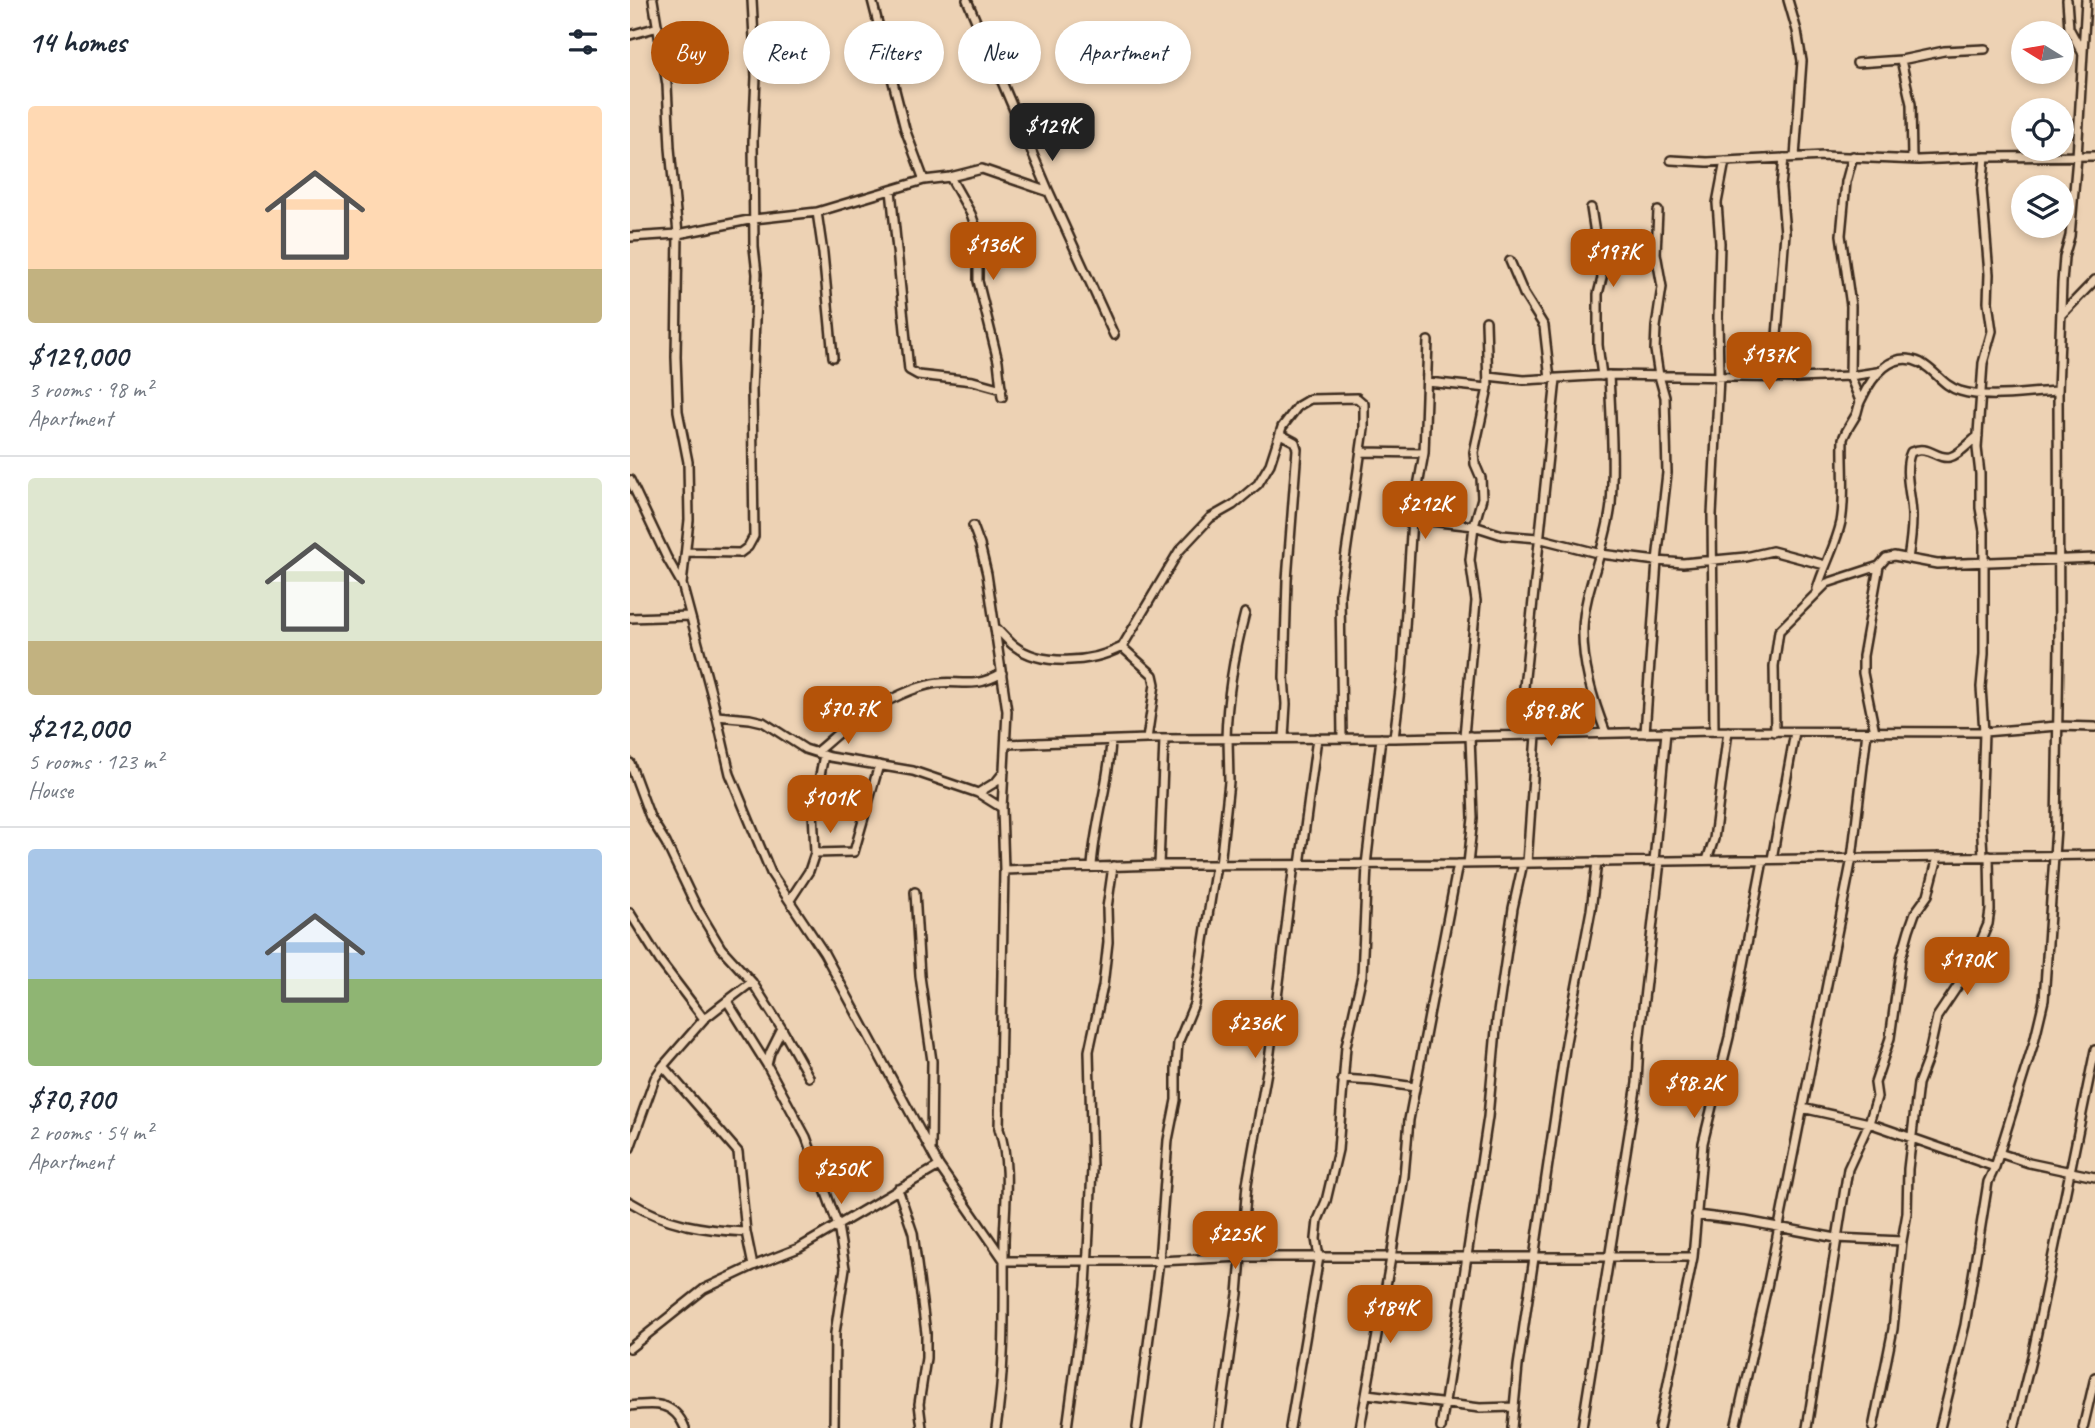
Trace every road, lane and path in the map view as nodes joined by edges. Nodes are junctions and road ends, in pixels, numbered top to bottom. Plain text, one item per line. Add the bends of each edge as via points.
1 (653, 0) edge
2 (752, 0) edge
3 (872, 0) edge
4 (967, 0) edge
5 (1788, 0) edge
6 (2067, 0) edge
7 (2086, 0) edge
8 (657, 21) edge
9 (651, 29) edge
10 (630, 35) edge
11 (1985, 49) dead end
12 (2083, 52) junction
13 (1901, 60) junction
14 (1857, 63) dead end
15 (667, 84) edge
16 (1853, 156) junction
17 (2095, 156) edge
18 (1795, 157) junction
19 (1985, 157) junction
20 (2077, 157) junction
21 (1784, 158) junction
22 (1912, 159) junction
23 (1671, 160) dead end
24 (1725, 160) junction
25 (950, 177) junction
26 (924, 180) junction
27 (891, 190) junction
28 (1049, 192) junction
29 (1591, 208) dead end
30 (1658, 211) dead end
31 (817, 212) junction
32 (754, 219) junction
33 (678, 234) junction
34 (630, 237) edge
35 (1510, 261) dead end
36 (2095, 280) edge
37 (2061, 315) junction
38 (1486, 321) dead end
39 (1114, 335) dead end
40 (1428, 341) dead end
41 (833, 358) dead end
42 (1877, 372) junction
43 (1606, 375) junction
44 (1488, 376) junction
45 (1659, 376) junction
46 (1850, 376) junction
47 (1719, 377) junction
48 (1777, 378) junction
49 (1553, 379) junction
50 (1427, 382) junction
51 (1488, 388) junction
52 (2058, 391) junction
53 (1980, 394) junction
54 (1860, 402) junction
55 (1280, 434) junction
56 (1978, 436) junction
57 (1361, 452) junction
58 (1424, 453) junction
59 (630, 480) edge
60 (1412, 519) junction
61 (973, 526) dead end
62 (1474, 526) junction
63 (1538, 538) junction
64 (686, 552) junction
65 (1601, 554) junction
66 (2057, 558) junction
67 (2095, 558) edge
68 (1712, 559) junction
69 (1908, 559) junction
70 (1657, 561) junction
71 (1984, 563) junction
72 (1825, 565) junction
73 (1880, 566) junction
74 (682, 584) junction
75 (1817, 591) junction
76 (1245, 613) dead end
77 (690, 615) junction
78 (630, 618) edge
79 (996, 627) junction
80 (1122, 648) junction
81 (1002, 673) junction
82 (717, 716) junction
83 (2057, 726) junction
84 (2095, 727) edge
85 (1714, 731) junction
86 (1728, 731) junction
87 (1667, 732) junction
88 (1775, 732) junction
89 (1795, 732) junction
90 (1871, 732) junction
91 (1984, 732) junction
92 (1606, 733) junction
93 (1645, 733) junction
94 (1519, 735) junction
95 (1536, 735) junction
96 (1467, 736) junction
97 (1284, 738) junction
98 (1317, 738) junction
99 (1342, 738) junction
100 (1381, 738) junction
101 (1394, 738) junction
102 (1147, 739) junction
103 (1227, 739) junction
104 (1111, 740) junction
105 (1164, 740) junction
106 (1006, 744) junction
107 (820, 754) junction
108 (630, 763) edge
109 (879, 765) junction
110 (1004, 771) junction
111 (978, 793) junction
112 (1002, 808) junction
113 (815, 853) junction
114 (2053, 855) junction
115 (2095, 855) edge
116 (1986, 856) junction
117 (1938, 857) junction
118 (1852, 858) junction
119 (1772, 859) junction
120 (1707, 860) junction
121 (1763, 860) junction
122 (1657, 861) junction
123 (1597, 862) junction
124 (1525, 863) junction
125 (1458, 864) junction
126 (1468, 864) junction
127 (1159, 865) junction
128 (1218, 865) junction
129 (1297, 865) junction
130 (1366, 865) junction
131 (1092, 866) junction
132 (1113, 866) junction
133 (1004, 870) junction
134 (915, 892) dead end
135 (790, 900) junction
136 (630, 913) edge
137 (752, 982) junction
138 (727, 1001) junction
139 (704, 1019) junction
140 (782, 1030) junction
141 (2095, 1051) edge
142 (767, 1065) junction
143 (663, 1066) junction
144 (809, 1077) dead end
145 (1342, 1079) junction
146 (1415, 1087) junction
147 (1802, 1108) junction
148 (1870, 1123) junction
149 (1913, 1139) junction
150 (630, 1148) edge
151 (931, 1151) junction
152 (2000, 1153) junction
153 (939, 1166) junction
154 (1995, 1167) junction
155 (2071, 1172) junction
156 (2095, 1177) edge
157 (898, 1189) junction
158 (630, 1202) edge
159 (1696, 1215) junction
160 (838, 1226) junction
161 (1777, 1228) junction
162 (746, 1232) junction
163 (1836, 1238) junction
164 (1902, 1241) junction
165 (1466, 1256) junction
166 (1610, 1256) junction
167 (1242, 1257) junction
168 (1319, 1257) junction
169 (1693, 1257) junction
170 (1391, 1258) junction
171 (1535, 1258) junction
172 (1004, 1261) junction
173 (1087, 1261) junction
174 (1159, 1261) junction
175 (753, 1266) junction
176 (630, 1348) edge
177 (2095, 1377) edge
178 (1367, 1394) junction
179 (1445, 1403) junction
180 (630, 1406) edge
181 (1513, 1407) junction
182 (685, 1428) edge
183 (834, 1428) edge
184 (922, 1428) edge
185 (996, 1428) edge
186 (1067, 1428) edge
187 (1137, 1428) edge
188 (1219, 1428) edge
189 (1290, 1428) edge
190 (1360, 1428) edge
191 (1440, 1428) edge
192 (1512, 1428) edge
193 (1582, 1428) edge
194 (1659, 1428) edge
195 (1734, 1428) edge
196 (1807, 1428) edge
197 (1873, 1428) edge
198 (1940, 1428) edge
199 (2014, 1428) edge
200 (2082, 1428) edge

1 - 8 street
2 - 32 street via 757,77
3 - 26 street via 905,129
4 - 28 street
5 - 18 street via 1802,61
6 - 12 street via 2068,28
7 - 12 street
9 - 10 street
11 - 13 street
12 - 20 street
13 - 14 street
13 - 22 street via 1910,104
15 - 33 street
16 - 18 street
16 - 22 street
16 - 46 street via 1842,235 1851,306
17 - 20 street
18 - 21 street
19 - 20 street
19 - 22 street
19 - 53 street via 1982,190 1992,331
20 - 37 street
21 - 24 street
21 - 48 street
23 - 24 street
24 - 47 street via 1717,203
25 - 26 street
25 - 27 street via 978,233 978,281 1002,393 973,381 909,370
25 - 28 street via 982,169
26 - 27 street
27 - 31 street
28 - 39 street
29 - 43 street via 1602,278 1598,345
30 - 45 street via 1656,253 1662,287 1656,327
31 - 32 street
31 - 41 street
32 - 33 street
32 - 64 street via 754,536 740,553
33 - 34 street
33 - 64 street via 676,357 678,411 688,462
35 - 49 street via 1544,326
36 - 37 street
37 - 52 street
38 - 44 street
40 - 50 street
42 - 46 street
42 - 53 street via 1894,360 1910,358 1948,386
42 - 54 street
43 - 45 street
43 - 49 street
43 - 65 street via 1611,505
44 - 49 street
44 - 51 street
45 - 47 street
45 - 70 street via 1665,397 1667,473
46 - 48 street
46 - 54 street
47 - 48 street
47 - 68 street
49 - 63 street
50 - 51 street
50 - 58 street
51 - 62 street via 1474,452 1482,498
52 - 53 street
52 - 66 street
53 - 56 street
54 - 72 street via 1843,439 1842,519
55 - 57 street via 1288,417 1310,399 1357,398 1364,404
55 - 80 street via 1258,484 1210,518 1187,541
55 - 97 street via 1296,442 1297,449 1287,580
56 - 69 street via 1952,457 1926,449 1911,452
56 - 71 street
57 - 58 street
57 - 99 street via 1340,594
58 - 60 street
59 - 74 street
60 - 62 street
60 - 101 street
61 - 79 street via 981,544
62 - 63 street
62 - 96 street via 1470,559 1476,601
63 - 65 street
63 - 94 street
64 - 74 street
65 - 70 street
65 - 92 street via 1583,629 1589,680
66 - 67 street
66 - 71 street
66 - 83 street
68 - 70 street
68 - 72 street via 1772,551
68 - 85 street
69 - 71 street
69 - 73 street via 1886,558
70 - 93 street
71 - 91 street
72 - 75 street
73 - 75 street via 1827,583
73 - 90 street via 1863,656
74 - 77 street
75 - 88 street via 1779,631 1774,666
76 - 103 street via 1227,701
77 - 78 street
77 - 82 street
79 - 80 street via 1013,645 1035,657 1069,660 1107,655
79 - 81 street
80 - 102 street via 1153,675
81 - 106 street
81 - 107 street via 971,685 932,684 912,690 852,722
82 - 107 street via 763,722
82 - 135 street via 740,803 771,873
83 - 84 street
83 - 91 street
83 - 114 street
85 - 86 street
85 - 87 street
86 - 88 street
86 - 120 street via 1714,839
87 - 93 street
87 - 122 street
88 - 89 street
89 - 90 street
89 - 119 street
90 - 91 street
90 - 118 street
91 - 116 street via 1981,819
92 - 93 street
92 - 95 street
94 - 95 street
94 - 96 street
95 - 124 street
96 - 101 street
96 - 126 street via 1473,818
97 - 98 street
97 - 103 street
98 - 99 street
98 - 129 street
99 - 100 street
100 - 101 street
100 - 130 street
102 - 104 street
102 - 105 street
103 - 105 street
103 - 128 street via 1229,782
104 - 106 street
104 - 131 street
105 - 127 street
106 - 110 street
107 - 109 street
107 - 113 street via 813,811
108 - 137 street via 650,817 697,908 721,948
109 - 111 street
109 - 113 street via 854,852
110 - 111 street
110 - 112 street
111 - 112 street
112 - 133 street
113 - 135 street
114 - 115 street
114 - 116 street
114 - 152 street via 2044,1000
116 - 117 street
116 - 149 street via 1989,924 1969,969 1937,1017 1917,1084
117 - 118 street
117 - 148 street via 1901,958 1890,1038 1875,1083 1877,1097
118 - 119 street
118 - 147 street
119 - 121 street
120 - 121 street
120 - 122 street
121 - 159 street via 1703,1143
122 - 123 street
122 - 166 street via 1637,1083
123 - 124 street
123 - 171 street
124 - 126 street
124 - 165 street via 1513,908
125 - 126 street
125 - 130 street
125 - 146 street
127 - 128 street
127 - 132 street
128 - 129 street
128 - 174 street via 1194,1004 1178,1043
129 - 130 street
129 - 167 street via 1247,1184
130 - 145 street via 1362,975
131 - 132 street
131 - 133 street
132 - 173 street via 1103,986 1089,1051 1092,1168
133 - 172 street via 999,1129 1005,1172
134 - 151 street via 932,1061
135 - 151 street via 824,953
136 - 139 street
137 - 138 street
137 - 140 street
138 - 139 street
138 - 142 street
139 - 143 street
140 - 142 street
140 - 144 street
141 - 155 street
142 - 160 street via 814,1154
143 - 150 street
143 - 162 street via 738,1152
145 - 146 street
145 - 168 street via 1338,1150 1318,1220
146 - 170 street
147 - 148 street
147 - 161 street
148 - 149 street
148 - 163 street via 1848,1169
149 - 154 street
149 - 164 street
151 - 153 street
152 - 154 street
152 - 155 street
153 - 157 street
153 - 172 street
154 - 198 street via 1983,1202 1965,1325
155 - 156 street
155 - 199 street
157 - 160 street
157 - 184 street via 913,1233 926,1333 919,1404
158 - 162 street via 692,1228
159 - 161 street
159 - 169 street
160 - 175 street
160 - 183 street via 845,1268 835,1333
161 - 163 street
161 - 195 street
162 - 175 street
163 - 164 street
163 - 196 street
164 - 197 street via 1893,1329
165 - 170 street
165 - 171 street
165 - 179 street
166 - 169 street
166 - 171 street
166 - 193 street
167 - 168 street
167 - 174 street
167 - 188 street
168 - 170 street
168 - 189 street
169 - 194 street
170 - 178 street
171 - 181 street
172 - 173 street
172 - 185 street
173 - 174 street
173 - 186 street
174 - 187 street
175 - 176 street via 704,1289
177 - 200 street
178 - 179 street
178 - 190 street
179 - 181 street
179 - 191 street
180 - 182 street via 666,1405
181 - 192 street

